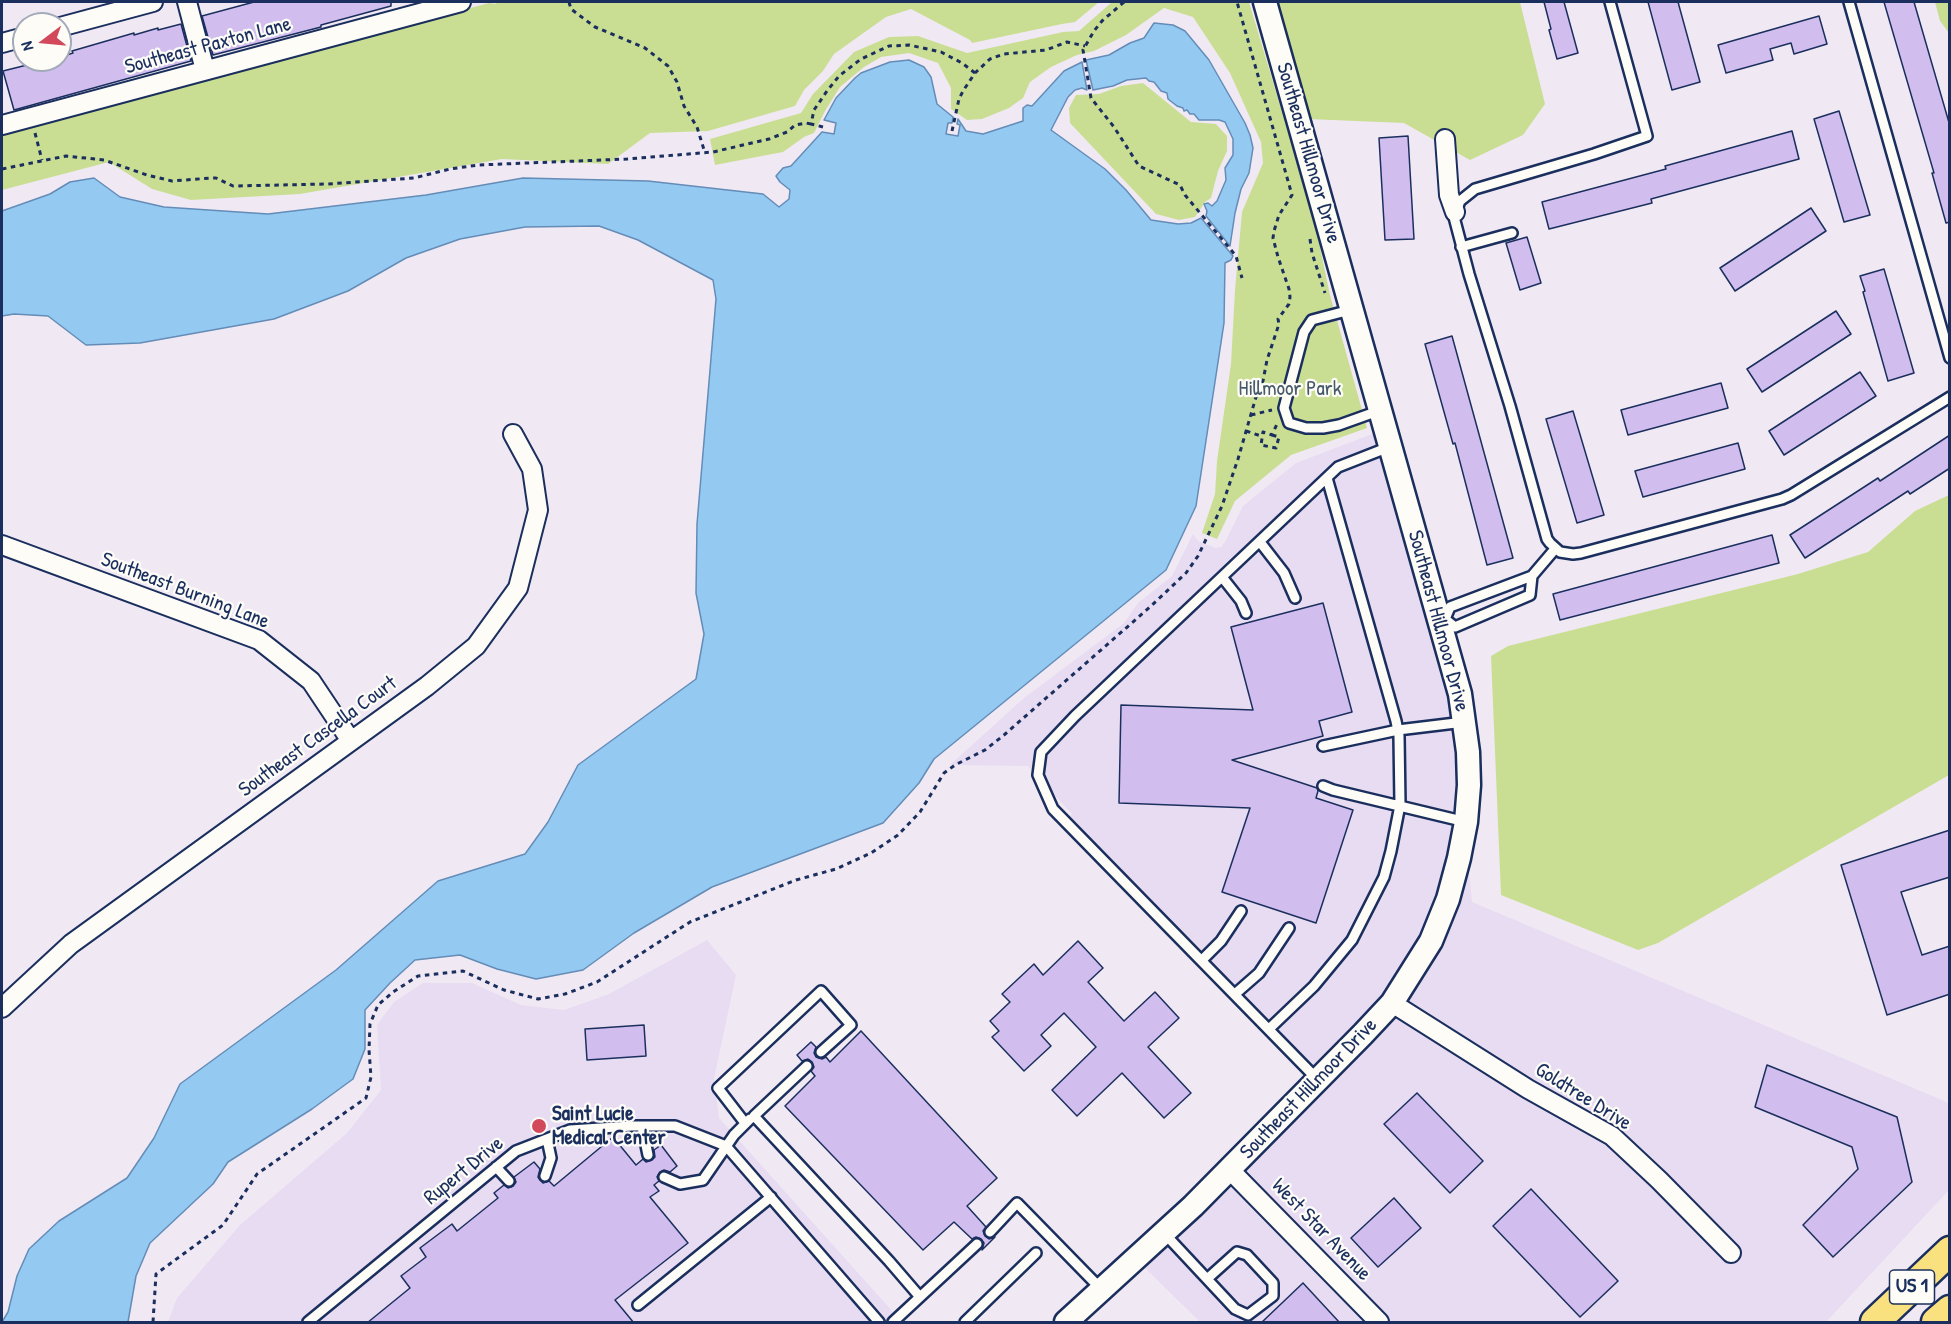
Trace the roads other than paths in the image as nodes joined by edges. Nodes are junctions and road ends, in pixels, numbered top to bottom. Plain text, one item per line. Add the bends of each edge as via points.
1 (153, 2) edge
2 (188, 2) edge
3 (461, 2) edge
4 (1265, 2) edge
5 (1610, 2) edge
6 (1849, 2) edge
7 (72, 24) edge
8 (205, 70) junction
9 (2, 125) edge
10 (1445, 139) dead end
11 (1455, 212) junction
12 (1512, 232) dead end
13 (1461, 247) junction
14 (1353, 309) junction
15 (1950, 358) edge
16 (1950, 397) edge
17 (1381, 410) junction
18 (513, 434) dead end
19 (1391, 447) junction
20 (1327, 478) junction
21 (1260, 542) junction
22 (2, 545) edge
23 (1555, 549) junction
24 (1532, 576) junction
25 (1222, 577) junction
26 (1295, 598) dead end
27 (1246, 613) dead end
28 (1443, 620) junction
29 (1464, 722) junction
30 (1398, 730) junction
31 (351, 741) junction
32 (1323, 746) dead end
33 (1323, 786) dead end
34 (1400, 805) junction
35 (1466, 822) junction
36 (1240, 911) dead end
37 (1289, 928) dead end
38 (1202, 960) junction
39 (1235, 994) junction
40 (1392, 1003) junction
41 (2, 1008) edge
42 (1269, 1029) junction
43 (821, 1052) dead end
44 (807, 1066) dead end
45 (1317, 1080) junction
46 (754, 1116) junction
47 (746, 1123) junction
48 (642, 1126) junction
49 (547, 1139) junction
50 (726, 1146) junction
51 (648, 1155) dead end
52 (496, 1167) junction
53 (1230, 1170) junction
54 (545, 1176) dead end
55 (664, 1177) dead end
56 (509, 1181) dead end
57 (771, 1197) junction
58 (990, 1232) dead end
59 (1164, 1233) junction
60 (977, 1244) dead end
61 (1950, 1251) edge
62 (1036, 1253) dead end
63 (1731, 1253) dead end
64 (1207, 1279) junction
65 (1102, 1290) junction
66 (920, 1298) junction
67 (638, 1305) dead end
68 (1950, 1310) edge
69 (1379, 1322) edge
70 (308, 1323) edge
71 (879, 1323) edge
72 (893, 1323) edge
73 (965, 1323) edge
74 (1066, 1323) edge
75 (1875, 1323) edge
76 (1936, 1323) edge

1 - 7 street
2 - 8 street
3 - 8 street, Southeast Paxton Lane
4 - 14 street, Southeast Hillmoor Drive
5 - 11 lane via 1647,136 1475,189 1460,201
6 - 15 lane
8 - 9 street, Southeast Paxton Lane
10 - 11 street via 1449,195
11 - 13 lane
12 - 13 lane
13 - 23 lane via 1546,539
14 - 17 street, Southeast Hillmoor Drive
14 - 17 lane via 1312,320 1304,332 1284,408 1289,423 1306,428 1339,425
16 - 23 lane via 1791,495 1581,553 1567,554
17 - 19 street, Southeast Hillmoor Drive
18 - 31 street, Southeast Cascella Court via 532,469 538,510 519,588 477,646
19 - 20 lane via 1338,467
19 - 28 street, Southeast Hillmoor Drive
20 - 21 lane
20 - 30 lane
21 - 25 lane
21 - 26 lane via 1284,573
22 - 31 street, Southeast Burning Lane via 259,640 311,681
23 - 24 lane
24 - 28 lane via 1450,607
24 - 28 lane via 1530,595 1455,627
25 - 27 lane
25 - 38 lane via 1041,752 1038,775 1053,809
28 - 29 street, Southeast Hillmoor Drive
29 - 30 lane
29 - 35 street, Southeast Hillmoor Drive via 1469,785
30 - 32 lane
30 - 34 lane
31 - 41 street, Southeast Cascella Court via 71,944
33 - 34 lane
34 - 35 lane
34 - 42 lane via 1384,876 1352,940 1314,986
35 - 40 street, Southeast Hillmoor Drive via 1448,899 1431,941
36 - 38 lane via 1221,941
37 - 39 lane via 1259,973
38 - 39 lane
39 - 42 lane
40 - 45 street, Southeast Hillmoor Drive
40 - 63 street, Goldtree Drive via 1528,1089 1612,1136
42 - 45 lane
43 - 47 lane via 851,1025 821,991 718,1088
44 - 46 lane
45 - 53 street, Southeast Hillmoor Drive
46 - 47 lane
46 - 66 lane
47 - 50 lane
48 - 49 lane, Rupert Drive via 570,1130
48 - 50 lane, Rupert Drive via 675,1126
48 - 51 lane
49 - 52 lane, Rupert Drive via 516,1151
49 - 54 lane via 551,1158
50 - 55 lane via 703,1180 680,1184
50 - 57 lane, Rupert Drive
52 - 56 lane
52 - 70 lane, Rupert Drive
53 - 59 street, Southeast Hillmoor Drive
53 - 69 street, West Star Avenue
57 - 67 lane
57 - 71 lane, Rupert Drive
58 - 65 lane via 1017,1203
59 - 64 lane
59 - 65 street, Southeast Hillmoor Drive
60 - 66 lane
61 - 75 main road, US 1
62 - 73 lane
64 - 64 lane via 1234,1310 1248,1315 1273,1296 1273,1283 1247,1255 1237,1252
65 - 74 street, Southeast Hillmoor Drive
66 - 72 lane
68 - 76 main road, US 1

